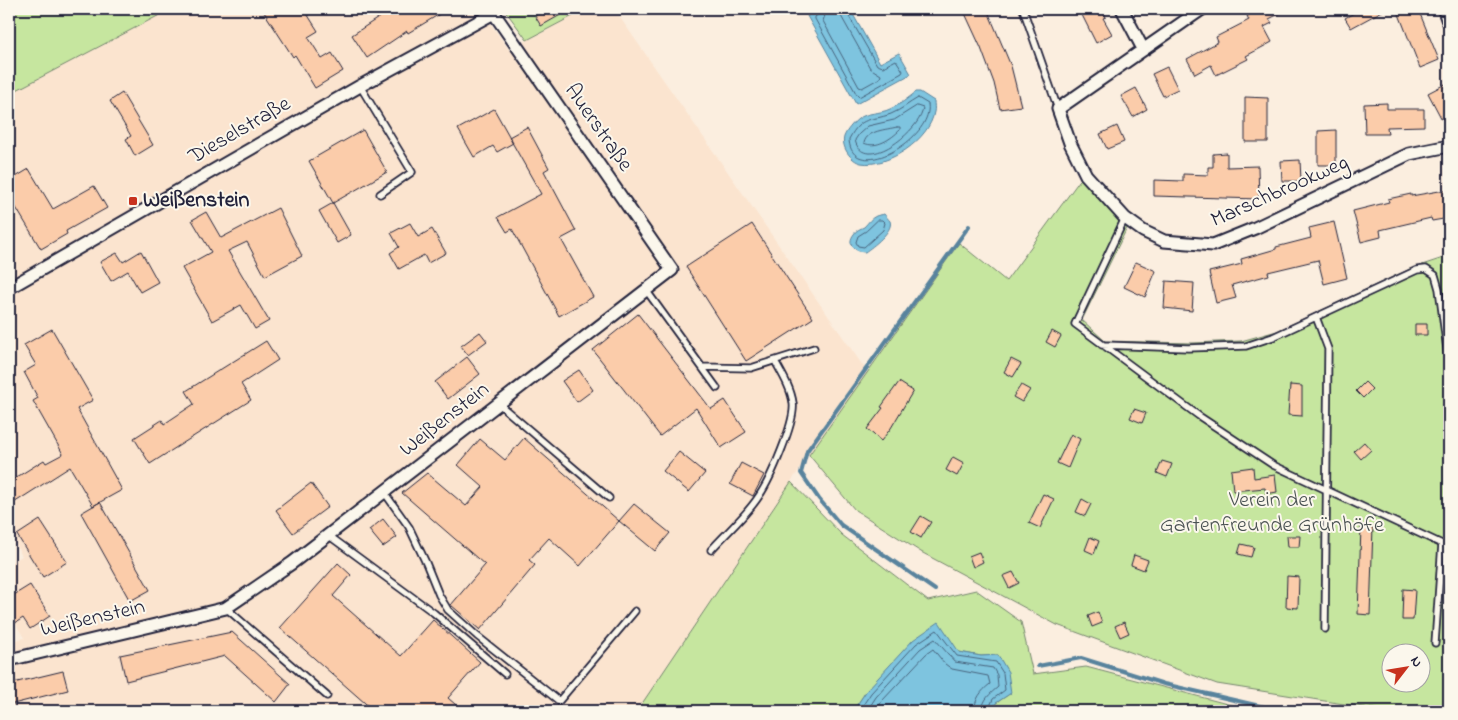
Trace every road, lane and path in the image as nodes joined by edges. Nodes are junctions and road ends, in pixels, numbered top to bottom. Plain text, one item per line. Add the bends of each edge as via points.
1 (1023, 9) edge
2 (1122, 9) edge
3 (1202, 9) edge
4 (1445, 9) edge
5 (493, 11) edge
6 (1449, 20) edge
7 (1143, 49) junction
8 (360, 86) junction
9 (1058, 109) junction
10 (1449, 146) edge
11 (380, 194) dead end
12 (1125, 218) junction
13 (672, 270) joint
14 (9, 288) edge
15 (646, 290) junction
16 (1316, 317) junction
17 (1102, 345) junction
18 (814, 348) dead end
19 (775, 362) junction
20 (1449, 366) edge
21 (702, 367) junction
22 (717, 388) dead end
23 (499, 404) junction
24 (1326, 490) junction
25 (384, 492) junction
26 (609, 498) dead end
27 (328, 535) junction
28 (1442, 544) junction
29 (1449, 546) edge
30 (711, 550) dead end
31 (226, 608) junction
32 (635, 611) dead end
33 (1325, 629) dead end
34 (1435, 643) dead end
35 (9, 660) edge
36 (505, 674) dead end
37 (327, 696) dead end

1 - 9 lane, Marschbrookweg
2 - 7 street
3 - 7 street
4 - 6 street
5 - 8 street, Dieselstraße
5 - 13 street, Auerstraße
7 - 9 street
8 - 11 lane via 412,172
8 - 14 street, Dieselstraße
9 - 12 street, Marschbrookweg via 1086,175
10 - 12 street, Marschbrookweg via 1410,154 1213,245 1164,241
12 - 17 lane via 1075,324
13 - 15 street, Weißenstein
15 - 21 lane
15 - 23 street, Weißenstein
16 - 17 lane via 1246,346
16 - 20 lane via 1416,270 1426,270 1435,275 1440,290
16 - 24 lane via 1328,350
17 - 24 lane via 1273,465
18 - 19 lane
19 - 21 lane via 750,368
19 - 30 lane via 793,403 787,436 759,497
21 - 22 lane
23 - 25 street, Weißenstein
23 - 26 lane
24 - 28 lane
24 - 33 lane
25 - 27 street, Weißenstein
25 - 32 lane via 409,527 438,595 448,610 559,701
27 - 31 street, Weißenstein
27 - 36 lane via 434,613
28 - 29 lane
28 - 34 lane
31 - 35 street, Weißenstein
31 - 37 lane

